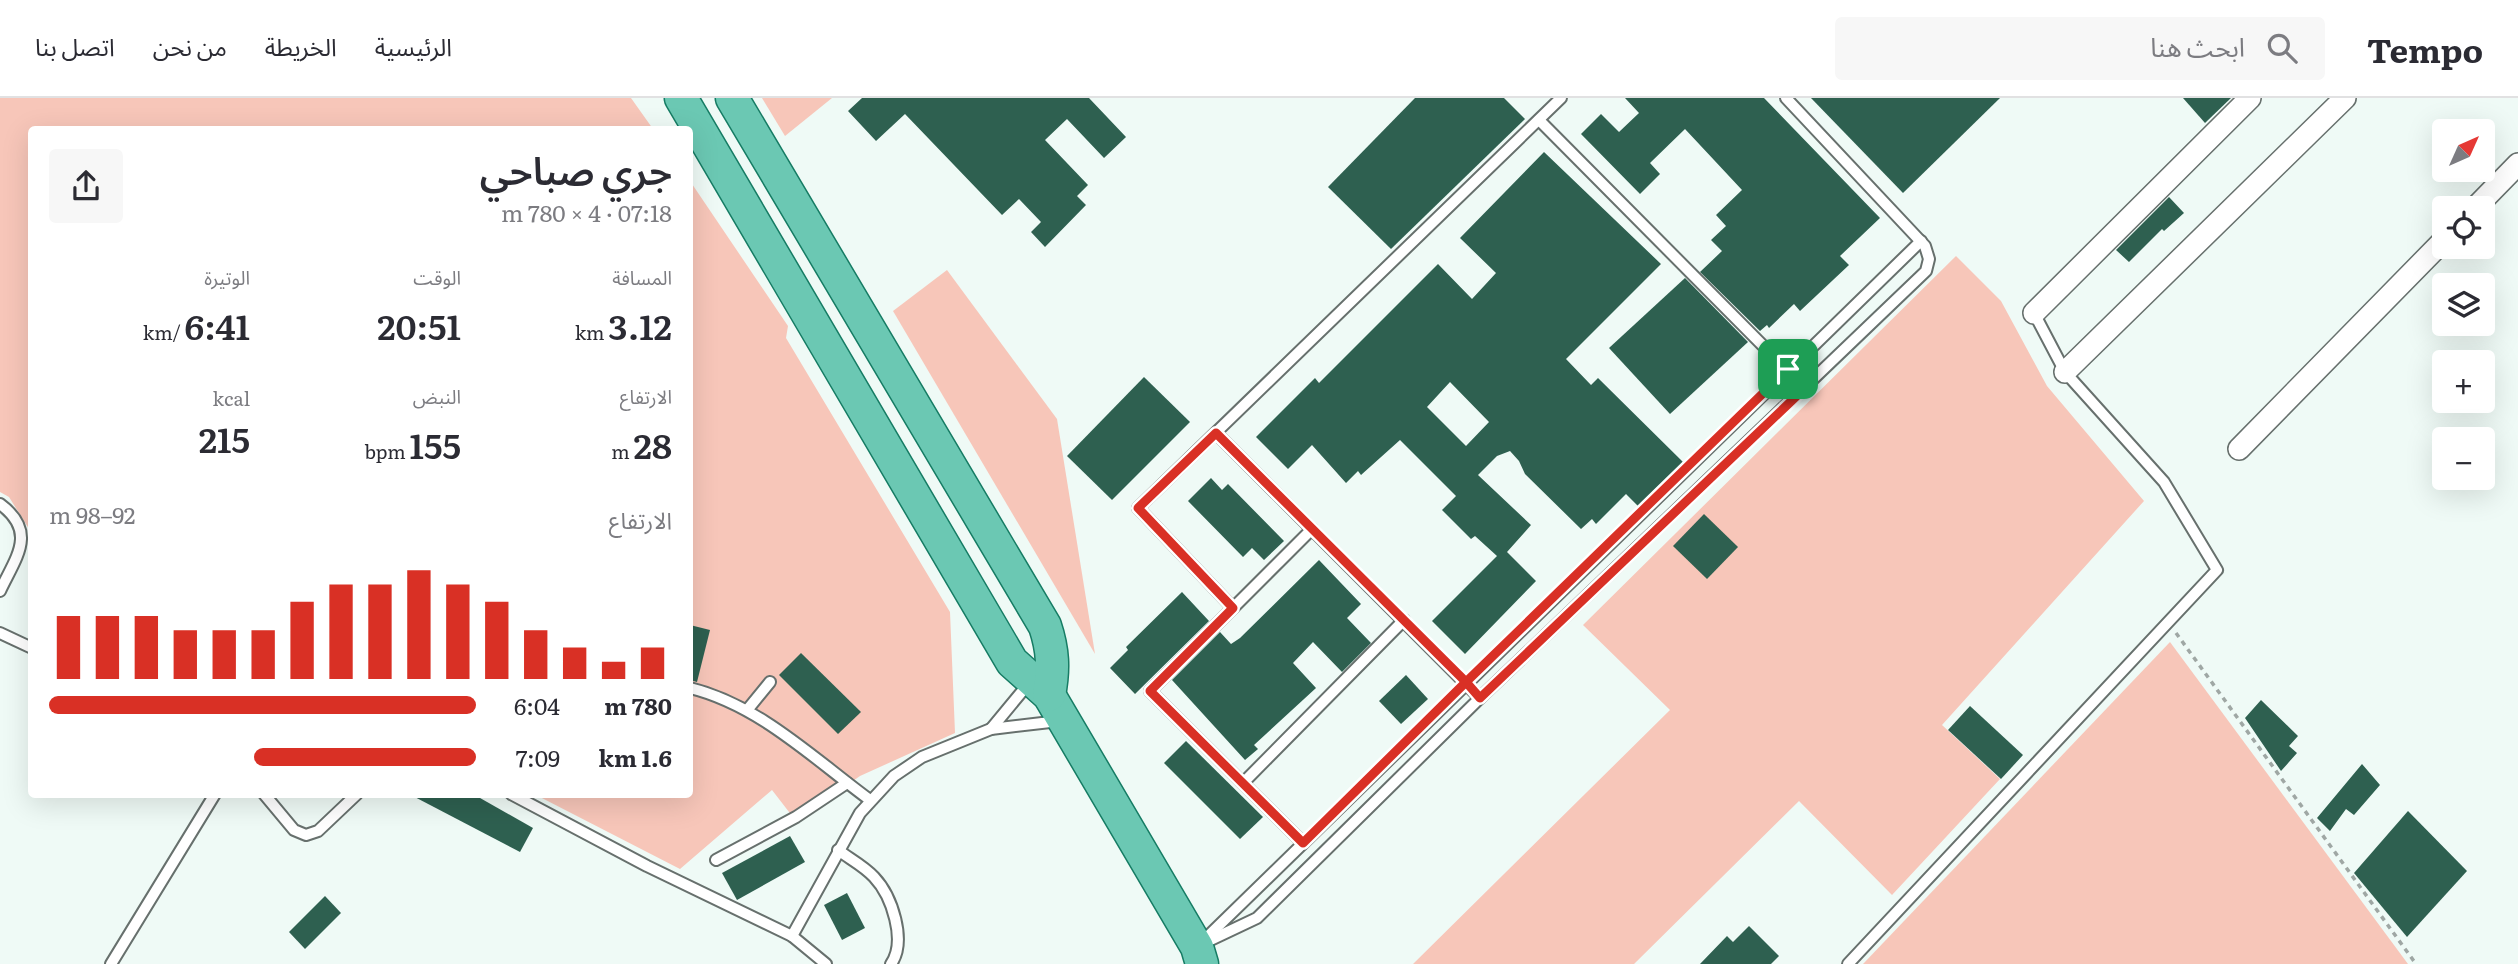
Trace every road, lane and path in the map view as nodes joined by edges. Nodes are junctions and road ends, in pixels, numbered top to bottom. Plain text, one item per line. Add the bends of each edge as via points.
1 (681, 98) edge
2 (732, 98) edge
3 (1561, 98) edge
4 (1786, 98) edge
5 (2250, 98) edge
6 (2345, 98) edge
7 (1539, 120) junction
8 (2518, 164) edge
9 (2487, 196) edge
10 (1921, 242) junction
11 (2432, 252) edge
12 (2034, 313) joint
13 (1788, 369) junction
14 (2065, 372) junction
15 (1805, 388) junction
16 (1216, 433) junction
17 (2239, 449) dead end
18 (0, 504) edge
19 (1312, 529) junction
20 (0, 591) edge
21 (1233, 608) junction
22 (1404, 620) junction
23 (2168, 622) junction
24 (0, 633) edge
25 (28, 646) edge
26 (770, 681) dead end
27 (1466, 682) junction
28 (693, 689) edge
29 (1048, 698) junction
30 (1480, 698) junction
31 (748, 709) junction
32 (991, 729) junction
33 (847, 783) junction
34 (1243, 783) junction
35 (213, 798) edge
36 (267, 798) edge
37 (353, 798) edge
38 (519, 798) edge
39 (870, 800) junction
40 (1303, 843) junction
41 (838, 850) junction
42 (716, 860) dead end
43 (792, 936) junction
44 (1206, 958) edge
45 (111, 964) edge
46 (826, 964) edge
47 (891, 964) edge
48 (1848, 964) edge
49 (2416, 964) edge

1 - 29 main road via 1012,662
2 - 29 main road via 1045,626 1054,671
3 - 7 lane
4 - 10 lane
5 - 12 street
6 - 14 street
7 - 13 lane
7 - 16 lane
8 - 9 street
10 - 13 lane
10 - 15 lane via 1928,252 1926,271
11 - 17 street
12 - 14 lane
13 - 15 lane
13 - 27 lane
14 - 23 lane via 2164,482 2217,570
15 - 30 lane
16 - 19 lane
16 - 21 lane via 1138,508
18 - 20 lane via 15,516 22,531 20,547
19 - 21 lane
19 - 22 lane
21 - 34 lane via 1150,691
22 - 27 lane
22 - 34 lane
23 - 48 lane
23 - 49 path
24 - 25 lane
26 - 31 lane
27 - 30 lane
27 - 40 lane
28 - 31 lane
29 - 32 lane
29 - 32 lane
29 - 44 main road
30 - 44 lane via 1257,918
31 - 33 lane
32 - 39 lane via 922,757
33 - 39 lane
33 - 42 lane
34 - 40 lane
35 - 45 lane
36 - 37 lane via 294,830 306,835 318,831
38 - 43 lane
39 - 41 lane
40 - 44 lane
41 - 43 lane
41 - 47 lane via 876,879 889,901 898,946
43 - 46 lane

